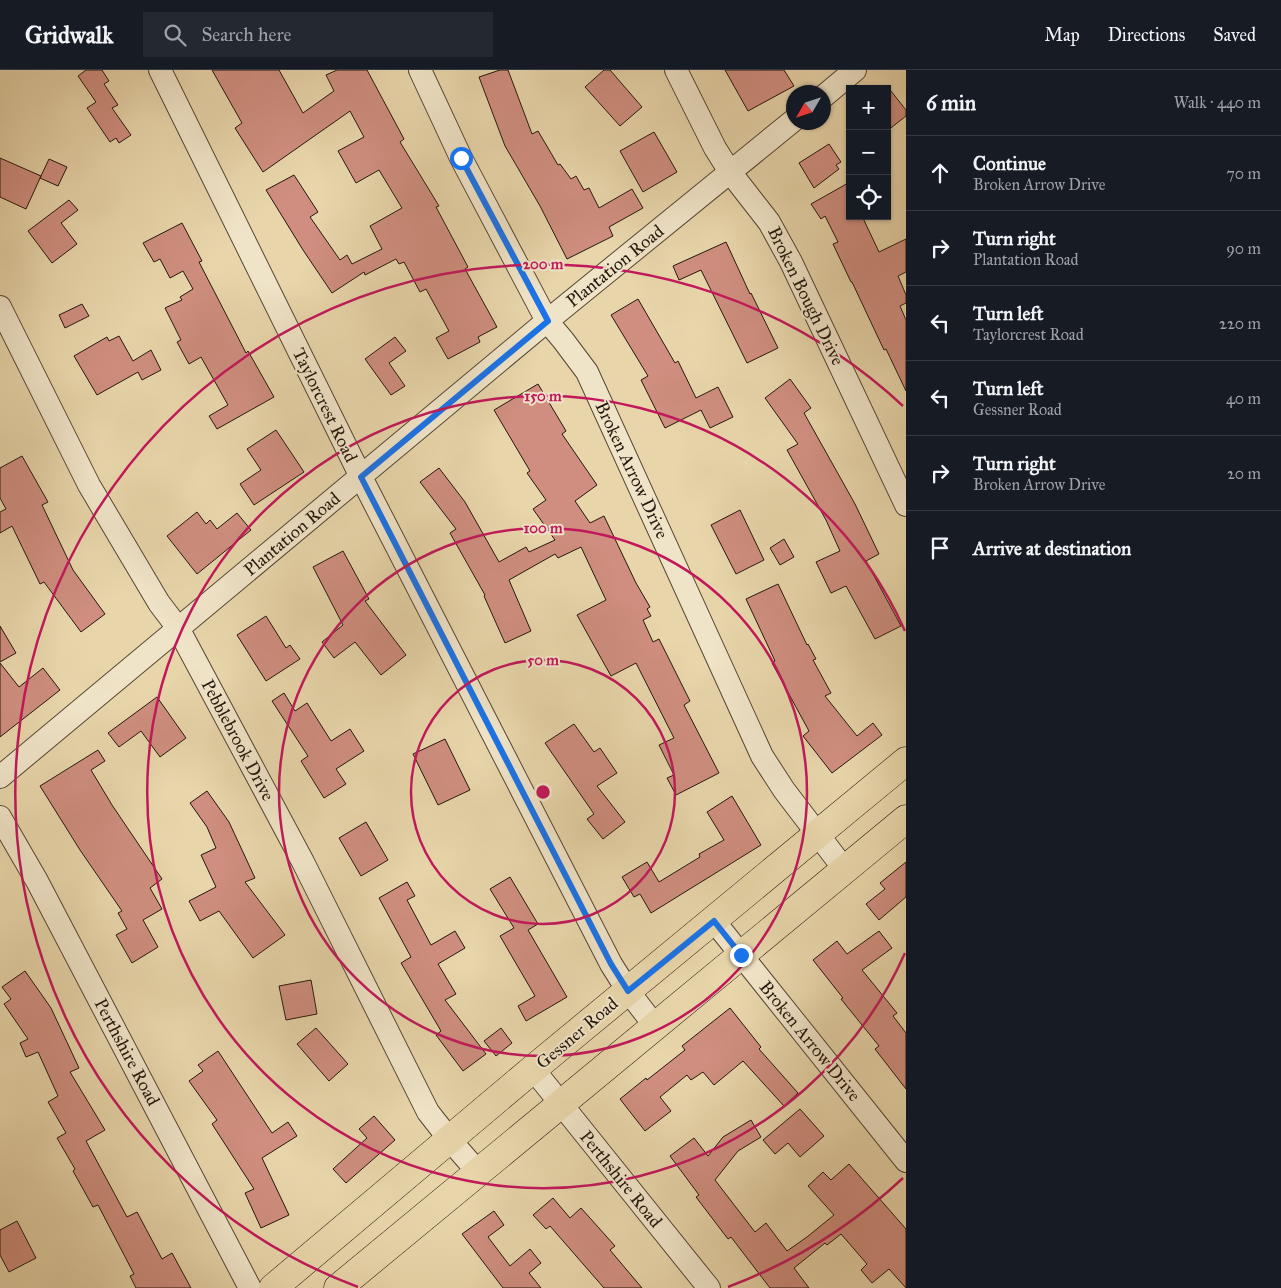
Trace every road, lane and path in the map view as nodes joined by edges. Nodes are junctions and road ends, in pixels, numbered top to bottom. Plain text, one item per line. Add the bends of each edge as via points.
1 (160, 70) edge
2 (420, 70) edge
3 (676, 70) edge
4 (855, 70) edge
5 (831, 90) edge
6 (786, 126) edge
7 (730, 172) junction
8 (0, 307) edge
9 (548, 321) junction
10 (361, 477) junction
11 (906, 505) edge
12 (178, 628) junction
13 (906, 761) edge
14 (0, 777) edge
15 (0, 818) edge
16 (906, 819) edge
17 (816, 834) junction
18 (845, 870) junction
19 (714, 921) junction
20 (741, 955) junction
21 (628, 991) junction
22 (655, 1026) junction
23 (533, 1069) junction
24 (560, 1104) junction
25 (450, 1140) junction
26 (906, 1161) edge
27 (478, 1172) junction
28 (250, 1288) edge
29 (272, 1288) edge
30 (338, 1288) edge
31 (709, 1288) edge

1 - 10 street, Taylorcrest Road
2 - 9 street, Broken Arrow Drive via 461,158
3 - 7 street, Broken Bough Drive
4 - 5 street
6 - 7 street, Plantation Road
7 - 9 street, Plantation Road
7 - 11 street, Broken Bough Drive via 769,222 791,262
8 - 12 street, Pebblebrook Drive via 89,485 159,603
9 - 10 street, Plantation Road
9 - 17 street, Broken Arrow Drive via 590,380 762,756
10 - 12 street, Plantation Road
10 - 21 street, Taylorcrest Road via 611,964
12 - 14 street, Plantation Road
12 - 25 street, Pebblebrook Drive via 303,862 428,1112
13 - 17 main road, Gessner Road
15 - 28 street, Perthshire Road via 37,881
16 - 18 main road
17 - 18 street, Broken Arrow Drive
17 - 19 main road, Gessner Road
18 - 20 main road
19 - 20 street, Broken Arrow Drive
19 - 21 main road, Gessner Road
20 - 22 main road
20 - 26 street, Broken Arrow Drive
21 - 22 street, Taylorcrest Road
21 - 23 main road, Gessner Road
22 - 24 main road
23 - 24 street, Perthshire Road
23 - 25 main road, Gessner Road
24 - 27 main road
24 - 31 street, Perthshire Road
25 - 27 street, Pebblebrook Drive
25 - 29 main road, Gessner Road
27 - 30 main road

